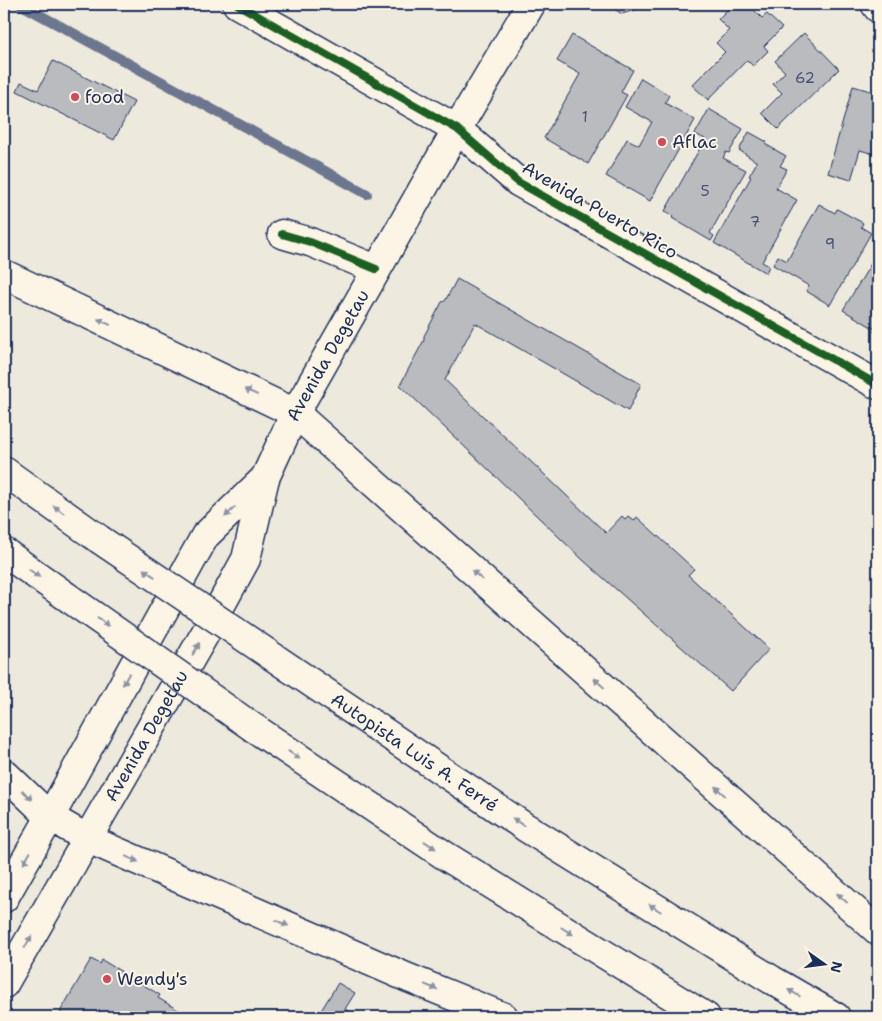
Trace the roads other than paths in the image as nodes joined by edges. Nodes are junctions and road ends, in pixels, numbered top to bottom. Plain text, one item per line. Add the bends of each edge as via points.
1 (237, 4) edge
2 (531, 4) edge
3 (875, 4) edge
4 (878, 8) edge
5 (458, 128) junction
6 (282, 234) dead end
7 (376, 269) junction
8 (4, 274) edge
9 (878, 385) edge
10 (295, 413) junction
11 (4, 471) edge
12 (265, 478) junction
13 (4, 552) edge
14 (4, 773) edge
15 (50, 818) junction
16 (88, 839) junction
17 (4, 898) edge
18 (878, 931) edge
19 (4, 984) edge
20 (504, 1017) edge
21 (706, 1017) edge
22 (836, 1017) edge

1 - 5 main road, Avenida Puerto Rico
2 - 5 main road, Avenida Degetau
3 - 4 main road
5 - 7 main road, Avenida Degetau
5 - 9 main road, Avenida Puerto Rico via 518,182
6 - 7 main road
7 - 10 main road, Avenida Degetau
10 -> 8 main road
10 - 12 main road, Avenida Degetau
18 -> 10 main road
22 -> 11 main road, Autopista Luis A. Ferré, bridge via 525,827 99,539
12 -> 15 main road, Avenida Degetau via 205,536
16 -> 12 main road, Avenida Degetau via 246,559
13 -> 21 main road, bridge via 254,728 444,855
14 -> 15 main road
15 - 16 main road
15 -> 17 main road, Avenida Degetau
19 -> 16 main road, Avenida Degetau
16 -> 20 main road

